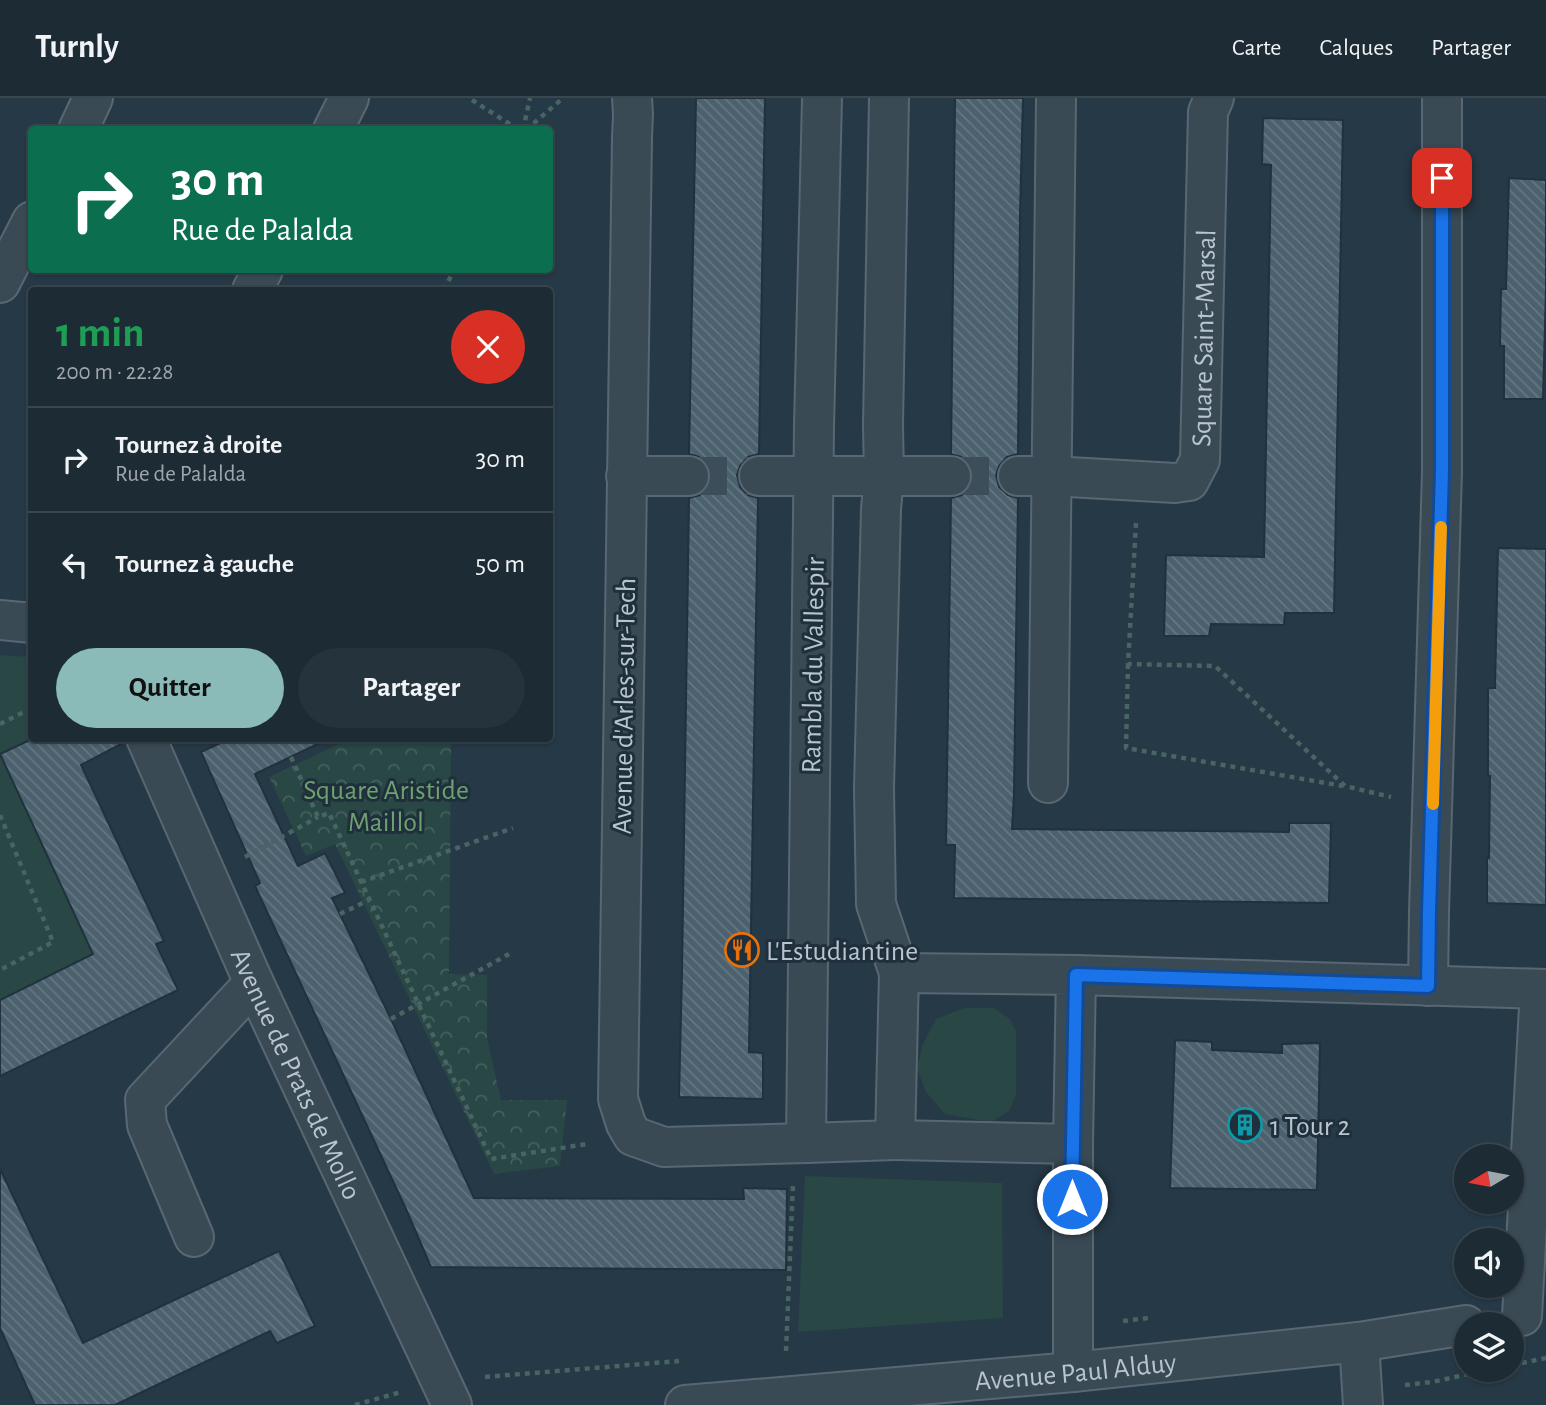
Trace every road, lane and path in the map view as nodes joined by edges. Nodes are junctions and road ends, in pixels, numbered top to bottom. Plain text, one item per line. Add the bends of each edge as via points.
1 (93, 98) edge
2 (349, 98) edge
3 (530, 98) edge
4 (563, 98) edge
5 (632, 98) edge
6 (822, 98) edge
7 (889, 98) edge
8 (1056, 98) edge
9 (1214, 98) edge
10 (1442, 98) edge
11 (472, 100) dead end
12 (80, 126) edge
13 (335, 126) edge
14 (516, 126) edge
15 (524, 126) edge
16 (528, 126) edge
17 (28, 229) edge
18 (0, 283) edge
19 (626, 476) junction
20 (689, 476) tunnel mouth
21 (759, 476) tunnel mouth
22 (815, 476) junction
23 (884, 476) junction
24 (951, 476) tunnel mouth
25 (1035, 476) junction
26 (1138, 481) junction
27 (0, 620) edge
28 (28, 623) edge
29 (1128, 664) junction
30 (28, 710) edge
31 (0, 724) edge
32 (148, 742) edge
33 (291, 757) dead end
34 (1048, 783) dead end
35 (1345, 786) junction
36 (1433, 808) junction
37 (0, 815) edge
38 (318, 817) junction
39 (513, 828) dead end
40 (208, 878) junction
41 (361, 882) junction
42 (369, 900) junction
43 (340, 914) dead end
44 (509, 954) dead end
45 (0, 970) edge
46 (899, 973) junction
47 (1076, 975) junction
48 (254, 983) junction
49 (1428, 986) junction
50 (1543, 989) edge
51 (418, 1004) junction
52 (391, 1019) dead end
53 (633, 1136) junction
54 (895, 1140) junction
55 (800, 1143) junction
56 (1073, 1144) junction
57 (194, 1237) dead end
58 (1534, 1314) edge
59 (1454, 1327) edge
60 (1359, 1342) junction
61 (786, 1351) dead end
62 (1546, 1358) edge
63 (1524, 1363) edge
64 (1073, 1372) junction
65 (452, 1405) edge
66 (685, 1405) edge
67 (1363, 1405) edge

1 - 12 street
2 - 13 street
3 - 15 path
4 - 16 path
5 - 19 street, Avenue d'Arles-sur-Tech
6 - 22 street, Rambla du Vallespir
7 - 23 street
8 - 25 street
9 - 26 street, Square Saint-Marsal via 1208,112 1200,460 1189,481
10 - 36 street via 1442,471
11 - 14 path
17 - 18 street
19 - 20 street
19 - 53 street, Avenue d'Arles-sur-Tech via 618,1099
21 - 22 street
22 - 23 street
22 - 55 street, Rambla du Vallespir
23 - 24 street
23 - 46 street via 874,788 876,904
25 - 26 street, Square Saint-Marsal
25 - 34 street
26 - 29 path
27 - 28 street
29 - 35 path via 1215,666
29 - 35 path via 1126,748
30 - 31 path
32 - 40 street, Avenue de Prats de Mollo
33 - 38 path
35 - 36 path
36 - 49 street
37 - 45 path via 53,942
38 - 40 path
38 - 41 path via 329,813
39 - 41 path
40 - 48 street, Avenue de Prats de Mollo
41 - 42 path
42 - 43 path
42 - 51 path
44 - 51 path
46 - 47 street
46 - 54 street
47 - 49 street
47 - 56 street
48 - 57 street via 145,1100 147,1125
48 - 65 street, Avenue de Prats de Mollo
49 - 50 street
50 - 58 street
51 - 52 path
51 - 53 path via 491,1159
53 - 55 street via 664,1147
54 - 55 street
54 - 56 street
55 - 61 path
56 - 64 street
59 - 60 street, Avenue Paul Alduy
60 - 64 street, Avenue Paul Alduy
60 - 67 street
62 - 63 path
64 - 66 street, Avenue Paul Alduy

